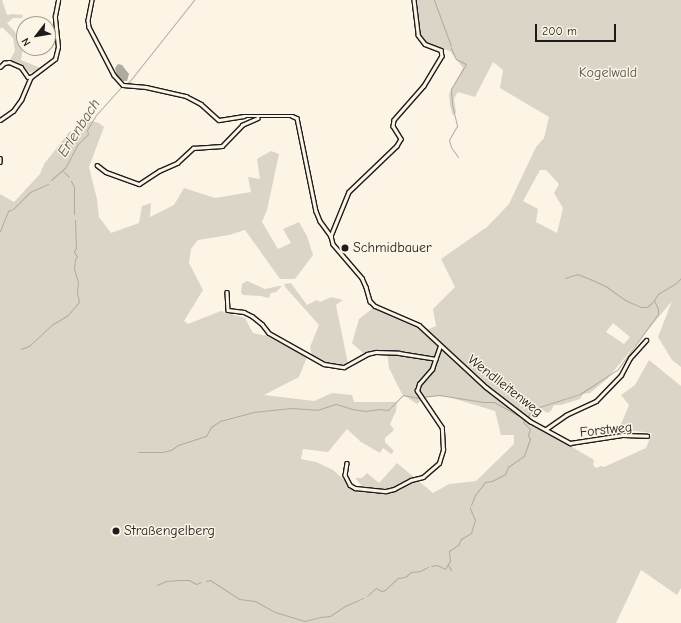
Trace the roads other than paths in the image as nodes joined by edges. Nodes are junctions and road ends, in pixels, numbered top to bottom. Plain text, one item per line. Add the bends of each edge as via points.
1 (58, 0) edge
2 (92, 0) edge
3 (414, 0) edge
4 (0, 67) edge
5 (31, 77) junction
6 (259, 117) junction
7 (0, 120) edge
8 (0, 158) edge
9 (0, 162) edge
10 (97, 165) dead end
11 (331, 236) junction
12 (227, 292) dead end
13 (646, 340) dead end
14 (440, 346) junction
15 (436, 359) junction
16 (546, 429) junction
17 (647, 436) dead end
18 (347, 463) dead end

1 - 5 street via 55,16 58,40 56,55 50,64
2 - 6 street, Wendlleitenweg via 89,27 114,76 123,85 186,96 201,104 219,120 244,116
3 - 11 street via 418,35 425,44 441,50 442,56 424,86 394,120 393,126 400,139 398,146 349,192
4 - 5 street via 9,62 21,67 28,77
5 - 7 street via 21,100 13,111
6 - 10 street via 242,125 222,146 193,148 177,163 139,184 106,172
6 - 11 street, Wendlleitenweg via 292,116 298,120 316,211
8 - 9 street
11 - 14 street, Wendlleitenweg via 336,248 364,282 374,306 416,323
12 - 15 street via 228,310 252,316 269,333 324,364 344,367 367,354 376,352
13 - 16 street, Wendlleitenweg via 630,358 621,375 596,401 566,415
14 - 15 street
14 - 16 street, Wendlleitenweg via 486,387 526,418
15 - 18 street via 417,391 439,422 444,434 442,457 436,467 423,477 394,489 376,491 350,485 345,475
16 - 17 street, Forstweg via 567,442 575,443 623,435

